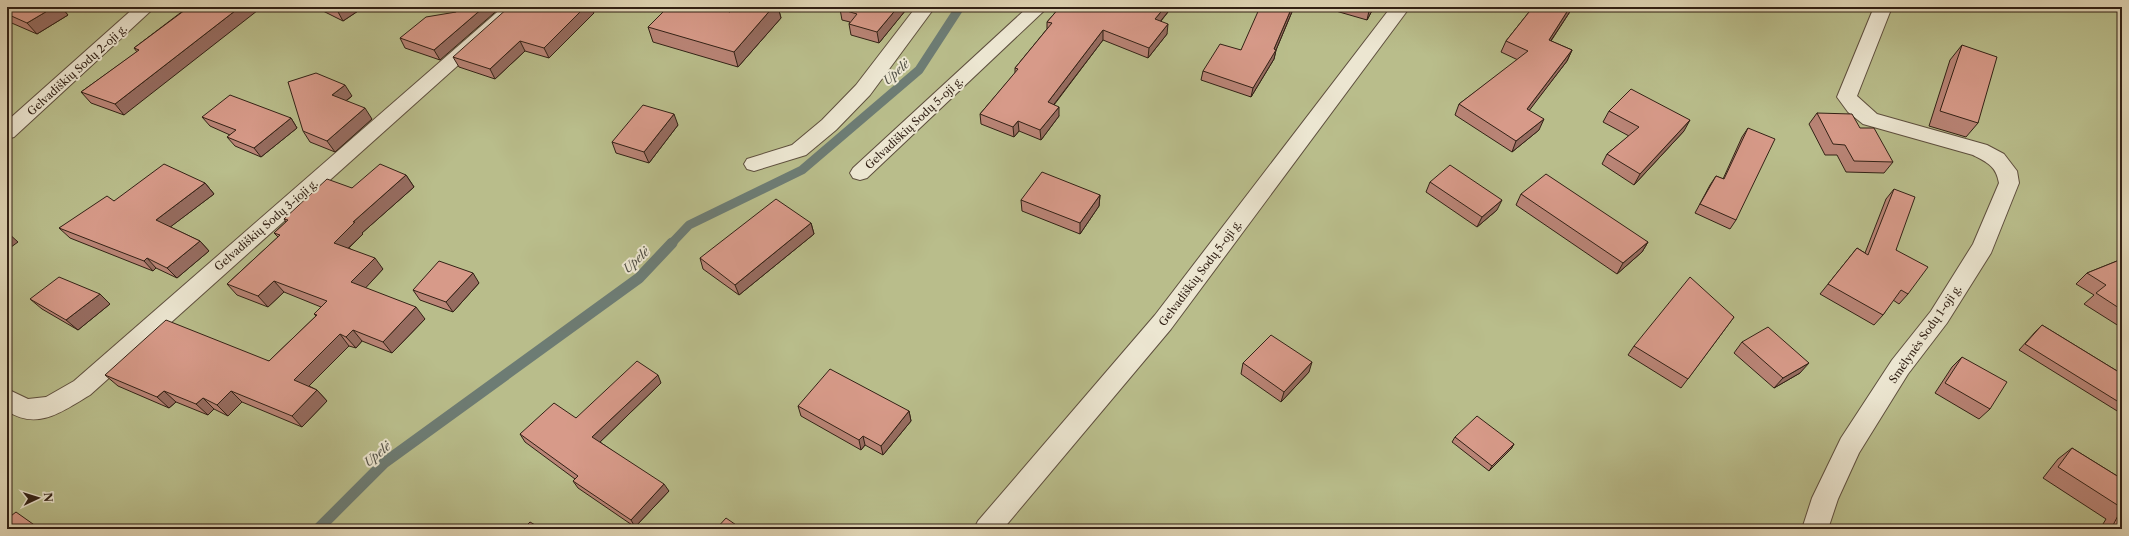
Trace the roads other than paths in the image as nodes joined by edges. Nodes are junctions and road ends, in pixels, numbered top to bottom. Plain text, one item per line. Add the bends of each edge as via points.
1 (146, 7) edge
2 (514, 7) edge
3 (926, 7) edge
4 (1039, 7) edge
5 (1401, 7) edge
6 (1883, 7) edge
7 (7, 132) edge
8 (754, 164) dead end
9 (860, 173) dead end
10 (7, 399) edge
11 (987, 529) edge
12 (1815, 529) edge

1 - 7 street, Gelvadiškių Sodų 2-oji g.
2 - 10 street, Gelvadiškių Sodų 3-ioji g. via 82,388 50,407 25,410
3 - 8 street via 863,90 829,125 799,150
4 - 9 street, Gelvadiškių Sodų 5-oji g.
5 - 11 street, Gelvadiškių Sodų 5-oji g. via 1163,322
6 - 12 street, Smėlynės Sodų 1-oji g. via 1847,97 1870,119 1980,150 1997,158 2007,171 2009,183 1983,246 1939,317 1900,367 1850,446 1825,498

